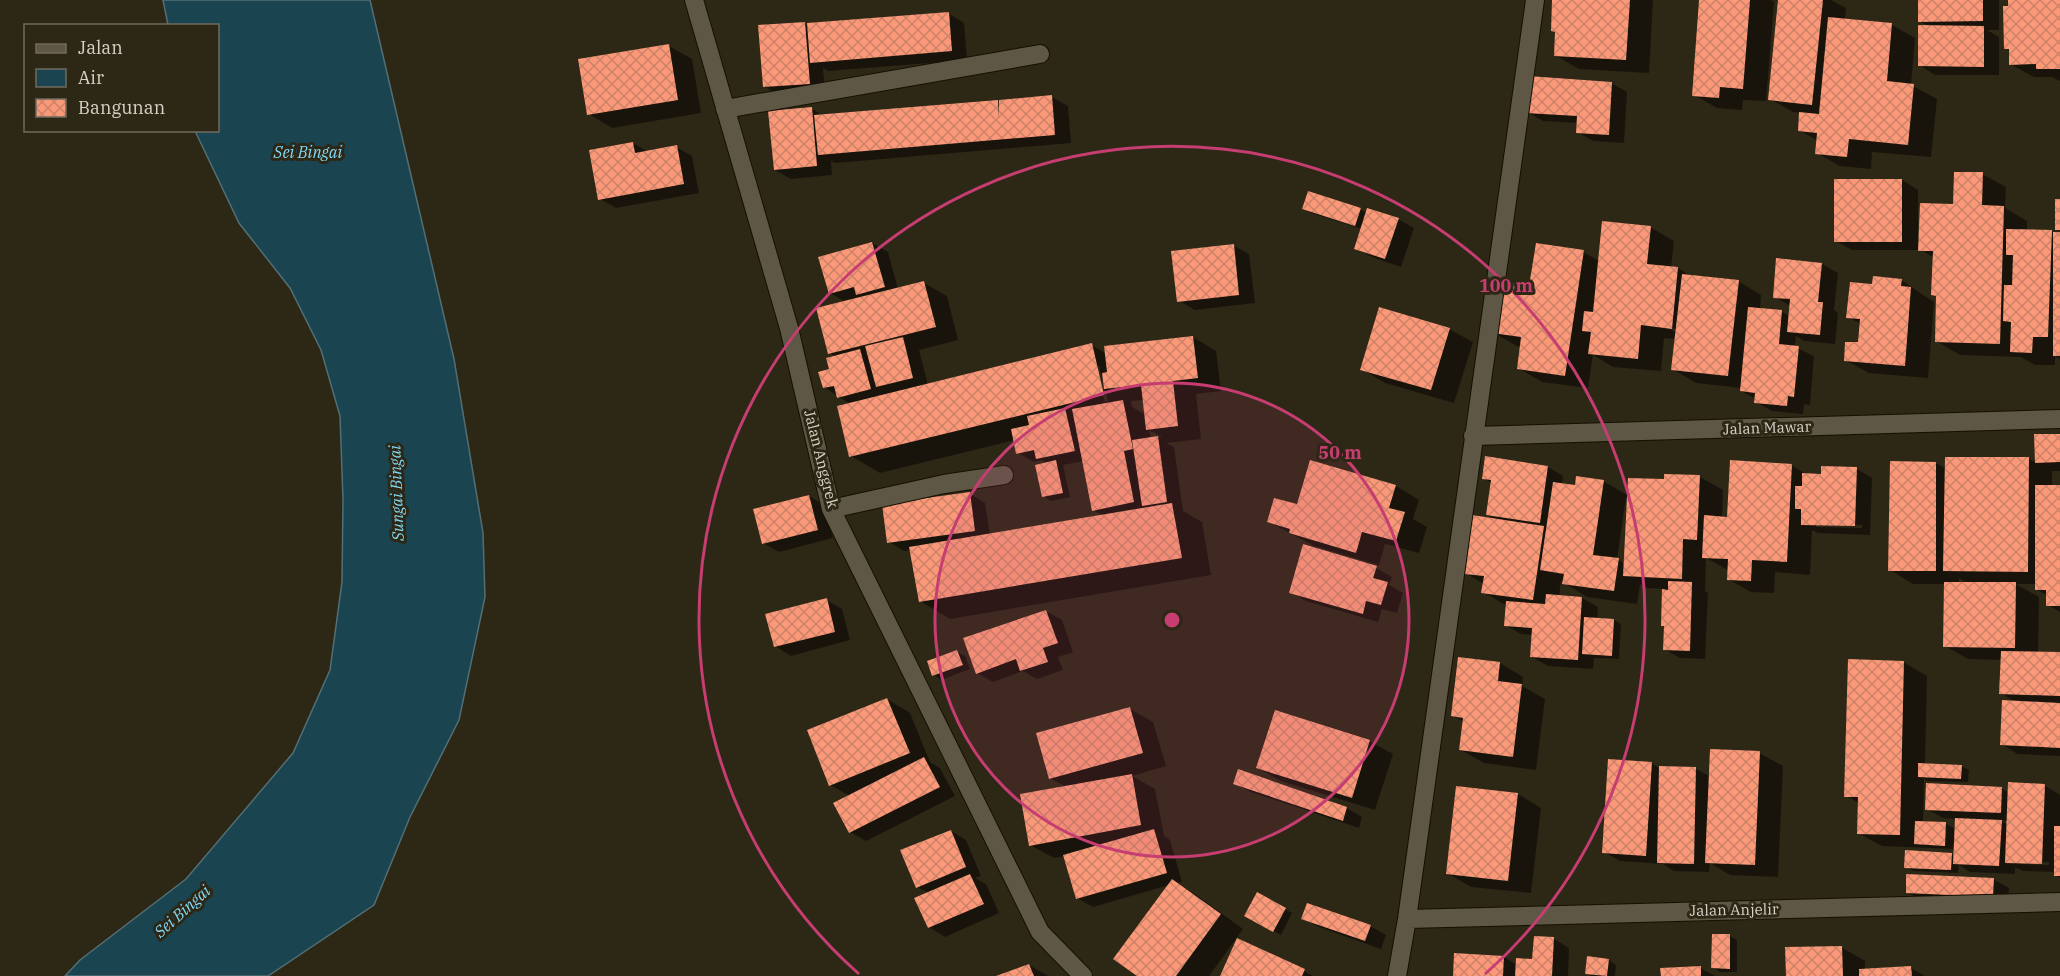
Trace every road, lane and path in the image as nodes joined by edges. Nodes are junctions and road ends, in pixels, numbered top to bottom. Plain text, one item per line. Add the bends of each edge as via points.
1 (694, 0) edge
2 (1535, 0) edge
3 (1040, 54) dead end
4 (725, 109) junction
5 (2060, 419) edge
6 (1473, 436) junction
7 (1004, 475) dead end
8 (831, 509) junction
9 (2060, 902) edge
10 (1407, 919) junction
11 (1083, 976) edge
12 (1397, 976) edge

1 - 4 street, Jalan Anggrek
2 - 6 street
3 - 4 street
4 - 8 street, Jalan Anggrek via 789,328
5 - 6 street, Jalan Mawar
6 - 10 street
7 - 8 street
8 - 11 street, Jalan Anggrek via 1040,932
9 - 10 street, Jalan Anjelir
10 - 12 street

